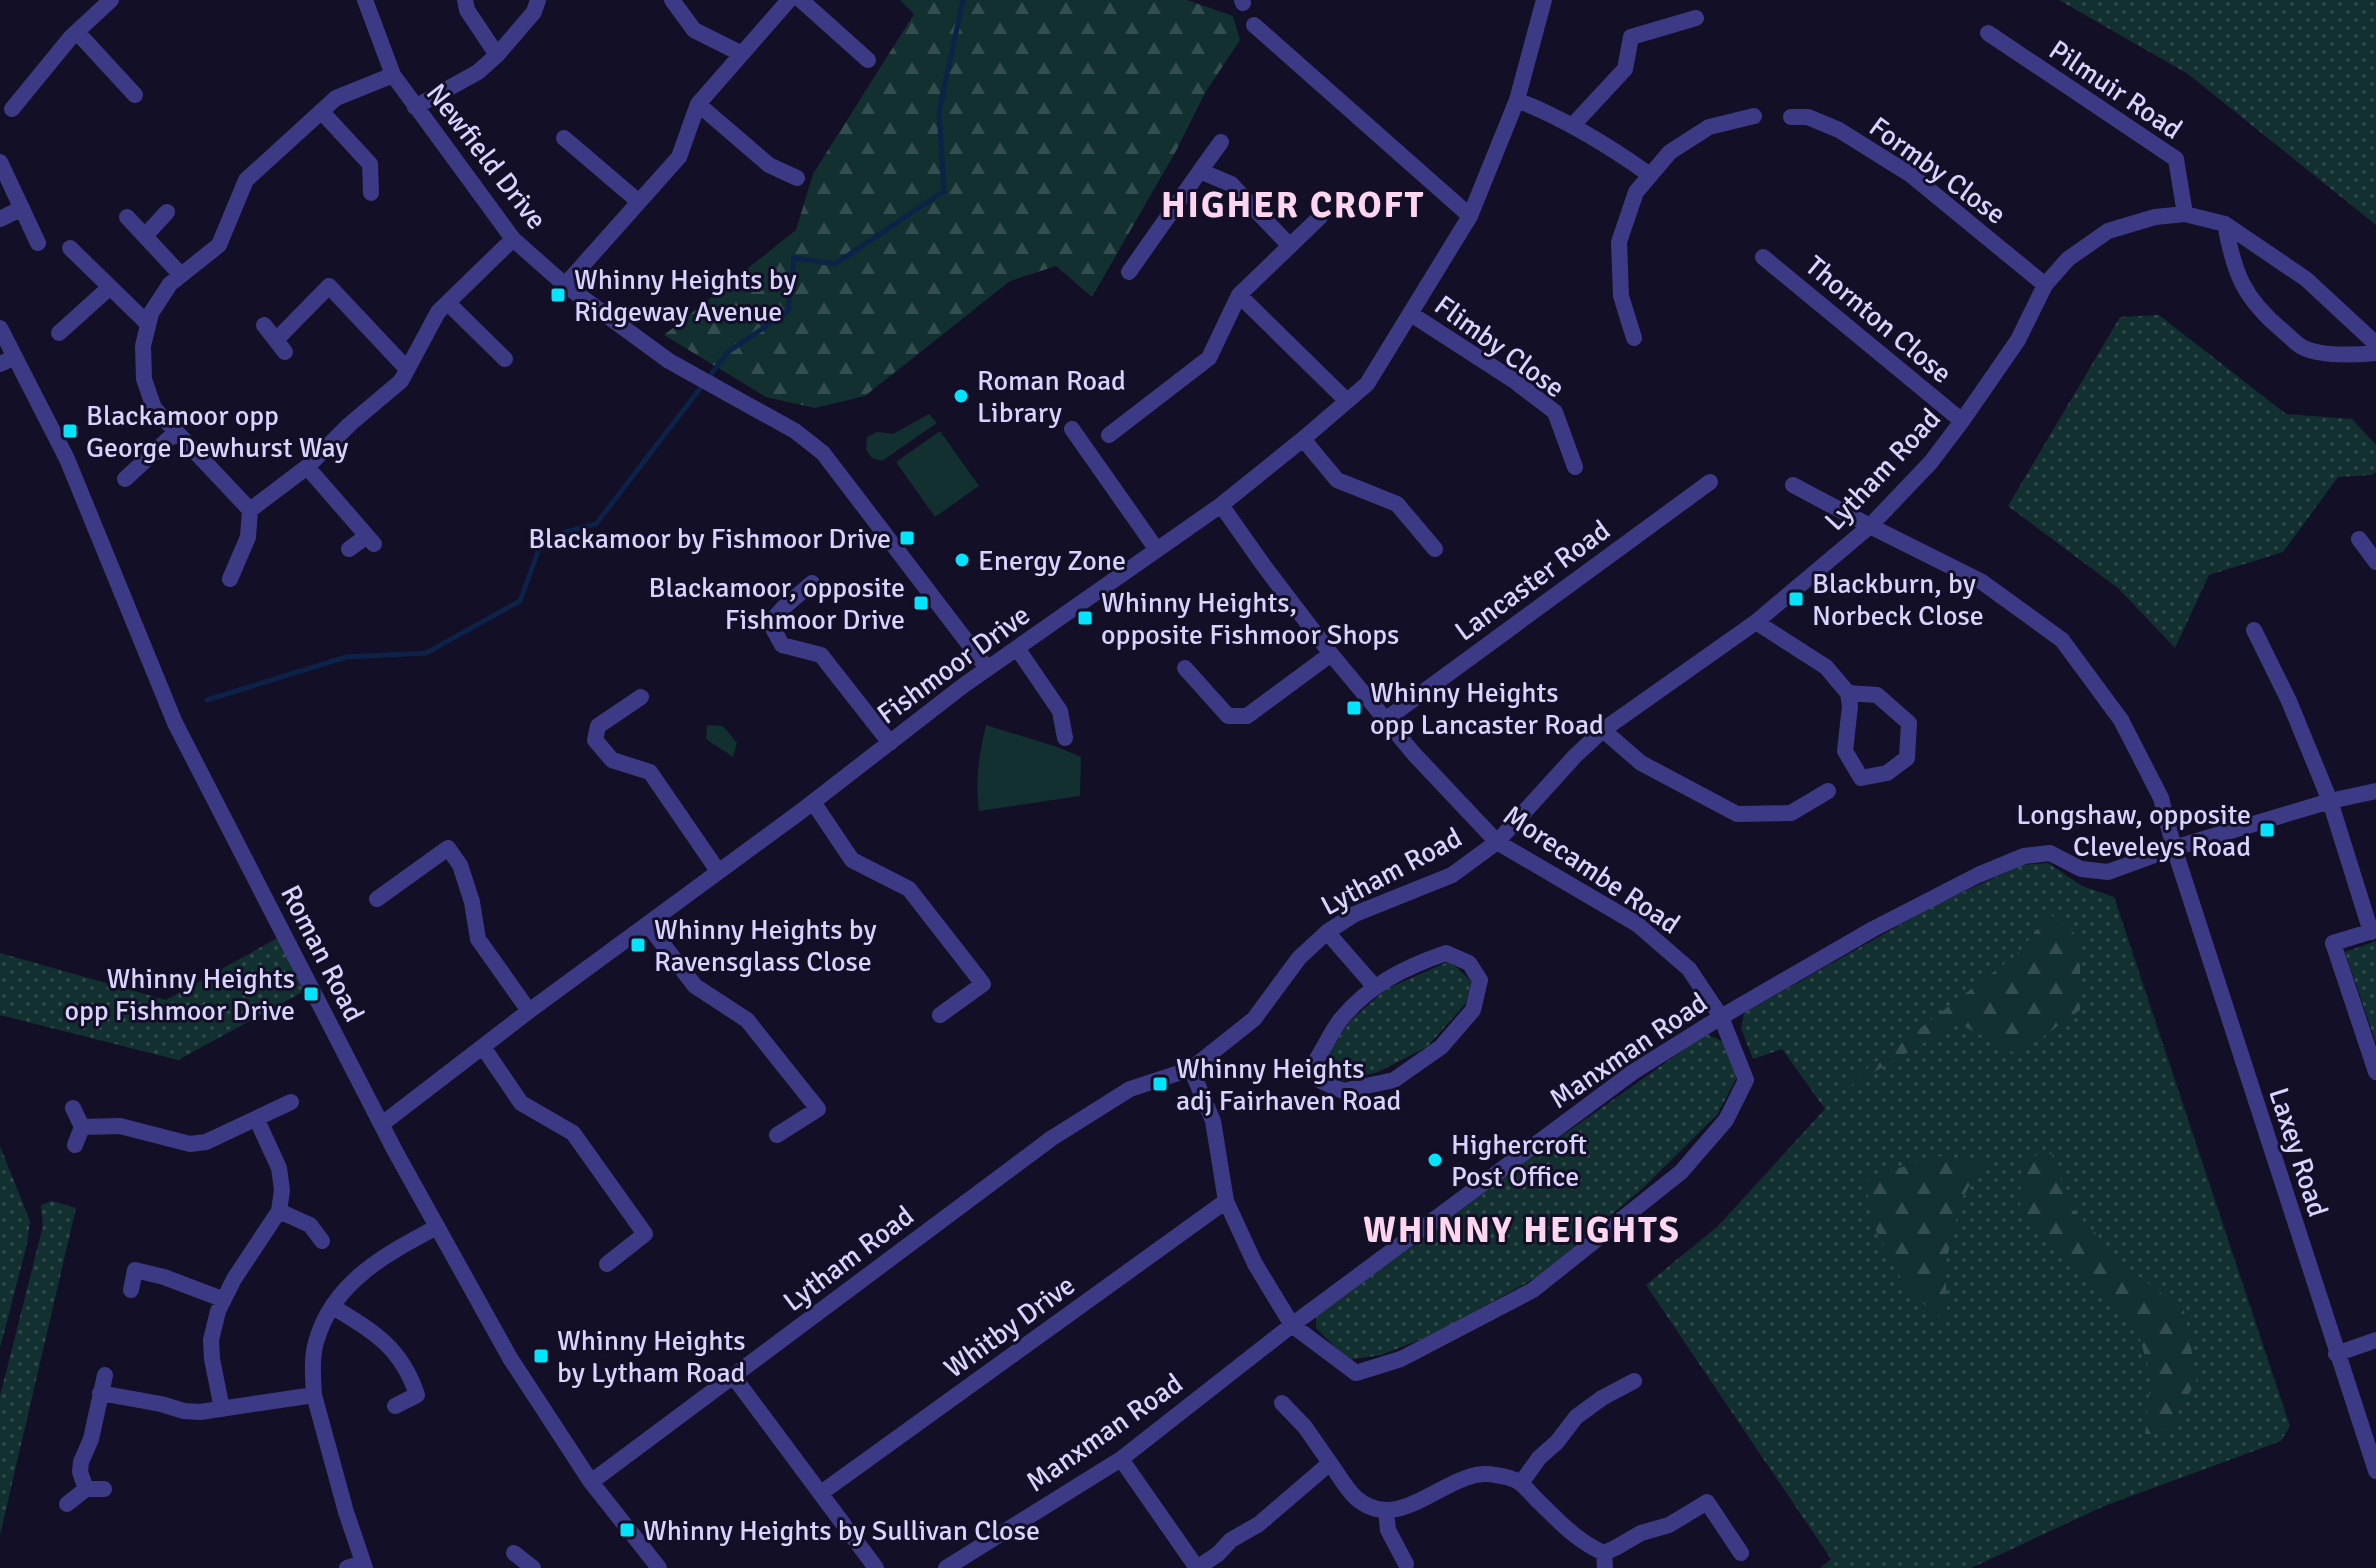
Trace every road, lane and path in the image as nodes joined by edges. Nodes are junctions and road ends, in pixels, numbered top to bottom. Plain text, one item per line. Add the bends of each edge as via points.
1 (111, 0) edge
2 (365, 0) edge
3 (465, 0) edge
4 (538, 0) edge
5 (672, 0) edge
6 (789, 0) edge
7 (801, 0) edge
8 (1544, 0) edge
9 (1696, 18) dead end
10 (1254, 25) dead end
11 (77, 32) junction
12 (1988, 33) dead end
13 (742, 54) junction
14 (497, 55) junction
15 (868, 60) dead end
16 (393, 75) junction
17 (135, 95) dead end
18 (1517, 100) junction
19 (698, 104) junction
20 (415, 107) junction
21 (12, 109) dead end
22 (321, 111) junction
23 (1754, 116) dead end
24 (1791, 117) dead end
25 (1573, 125) junction
26 (564, 138) dead end
27 (1221, 142) dead end
28 (0, 162) edge
29 (1200, 171) junction
30 (1650, 175) junction
31 (797, 178) dead end
32 (371, 193) dead end
33 (639, 202) junction
34 (22, 208) junction
35 (167, 212) dead end
36 (2185, 214) junction
37 (1470, 216) junction
38 (127, 217) dead end
39 (1320, 217) dead end
40 (0, 219) edge
41 (2225, 224) junction
42 (145, 236) junction
43 (513, 239) junction
44 (38, 243) dead end
45 (1290, 246) junction
46 (70, 248) dead end
47 (1763, 257) dead end
48 (1129, 272) dead end
49 (181, 275) junction
50 (565, 285) junction
51 (2045, 285) junction
52 (110, 287) junction
53 (1239, 295) junction
54 (448, 303) junction
55 (1411, 314) junction
56 (148, 324) junction
57 (264, 325) dead end
58 (0, 328) edge
59 (59, 333) dead end
60 (1634, 338) dead end
61 (2376, 344) edge
62 (2376, 353) edge
63 (505, 359) dead end
64 (7, 360) edge
65 (407, 369) junction
66 (1347, 401) junction
67 (1962, 421) junction
68 (1072, 429) dead end
69 (176, 432) junction
70 (1109, 435) dead end
71 (1303, 439) junction
72 (307, 467) junction
73 (1575, 467) dead end
74 (125, 479) dead end
75 (1710, 482) dead end
76 (1793, 485) dead end
77 (1221, 505) junction
78 (250, 510) junction
79 (1870, 526) junction
80 (2359, 539) dead end
81 (349, 549) dead end
82 (1435, 549) dead end
83 (1157, 550) junction
84 (2376, 562) edge
85 (230, 579) dead end
86 (812, 583) dead end
87 (1756, 622) junction
88 (2254, 630) dead end
89 (1017, 648) junction
90 (1331, 654) junction
91 (987, 668) junction
92 (1185, 668) dead end
93 (1848, 693) junction
94 (641, 697) dead end
95 (1385, 720) junction
96 (1603, 730) junction
97 (1065, 738) dead end
98 (890, 743) junction
99 (1828, 791) dead end
100 (2376, 791) edge
101 (2330, 801) junction
102 (813, 802) junction
103 (1497, 842) junction
104 (2174, 848) junction
105 (718, 871) junction
106 (377, 899) dead end
107 (648, 925) junction
108 (2374, 931) edge
109 (1327, 932) junction
110 (1374, 986) junction
111 (529, 1011) junction
112 (940, 1015) dead end
113 (1721, 1017) junction
114 (483, 1047) junction
115 (1191, 1069) junction
116 (2376, 1072) edge
117 (291, 1102) dead end
118 (73, 1108) dead end
119 (257, 1120) junction
120 (382, 1124) junction
121 (82, 1127) junction
122 (777, 1135) dead end
123 (75, 1145) dead end
124 (1226, 1201) junction
125 (279, 1211) junction
126 (437, 1227) junction
127 (322, 1241) dead end
128 (607, 1264) dead end
129 (131, 1290) dead end
130 (222, 1299) junction
131 (333, 1307) junction
132 (1292, 1325) junction
133 (2376, 1340) edge
134 (2336, 1354) junction
135 (105, 1375) dead end
136 (733, 1376) junction
137 (1634, 1381) dead end
138 (100, 1393) junction
139 (314, 1395) junction
140 (1282, 1403) dead end
141 (395, 1406) dead end
142 (222, 1409) junction
143 (1121, 1459) junction
144 (1330, 1463) junction
145 (2376, 1471) edge
146 (591, 1482) junction
147 (1521, 1483) junction
148 (86, 1489) junction
149 (104, 1489) dead end
150 (821, 1493) junction
151 (67, 1504) dead end
152 (1386, 1510) junction
153 (514, 1553) dead end
154 (1741, 1553) dead end
155 (1604, 1560) edge
156 (1406, 1564) dead end
157 (358, 1566) edge
158 (533, 1568) edge
159 (659, 1568) edge
160 (876, 1568) edge
161 (946, 1568) edge
162 (1197, 1568) edge

1 - 11 street
2 - 16 street, Newfield Drive
3 - 14 street
4 - 14 street
5 - 13 street via 694,30
6 - 13 street
7 - 15 street
8 - 18 street, Fishmoor Drive
9 - 25 street via 1631,37 1625,69
10 - 37 street
11 - 17 street
11 - 21 street
12 - 36 street, Pilmuir Road via 2176,159
13 - 19 street
14 - 20 street via 478,72
16 - 20 street, Newfield Drive
16 - 22 street via 336,98
18 - 25 street
18 - 37 street, Fishmoor Drive
19 - 31 street via 769,165
19 - 33 street via 679,157
20 - 43 street, Newfield Drive
22 - 32 street via 370,164
22 - 49 street via 246,180 219,245
23 - 30 street via 1709,127 1670,152
24 - 51 street, Formby Close via 1808,117 1839,130 1911,175
25 - 30 street
26 - 33 street
27 - 29 street
28 - 34 street
29 - 45 street via 1231,184
29 - 48 street
30 - 60 street via 1636,192 1619,242 1621,296
33 - 50 street
34 - 40 street
34 - 44 street
35 - 42 street
36 - 41 street
36 - 51 street, Lytham Road via 2108,231 2068,259
37 - 55 street, Fishmoor Drive
38 - 42 street
39 - 45 street
41 - 61 street via 2306,279
41 - 62 street via 2232,262 2247,294 2271,321 2303,348 2345,356
42 - 49 street
43 - 50 street, Newfield Drive
43 - 54 street
45 - 53 street
46 - 52 street
47 - 67 street, Thornton Close
49 - 56 street via 170,284
50 - 91 street, Newfield Drive via 669,361 795,431 823,453
51 - 67 street, Lytham Road via 2018,340
52 - 56 street
52 - 59 street
53 - 66 street
53 - 70 street via 1209,358
54 - 63 street
54 - 65 street
55 - 66 street, Fishmoor Drive via 1367,384
55 - 73 street, Flimby Close via 1555,412
56 - 69 street via 144,379 154,408
57 - 65 street via 281,346 329,286
58 - 64 street, Roman Road
64 - 120 street, Roman Road via 67,459 175,723
65 - 72 street via 401,381
66 - 71 street, Fishmoor Drive
67 - 79 street, Lytham Road
68 - 83 street
69 - 74 street
69 - 78 street
71 - 77 street, Fishmoor Drive
71 - 82 street via 1337,480 1397,504
72 - 78 street
72 - 81 street via 371,540
75 - 95 street, Lancaster Road
76 - 79 street, Laxey Road
77 - 83 street, Fishmoor Drive
77 - 90 street, Morecambe Road
78 - 85 street via 248,537
79 - 87 street, Lytham Road
79 - 104 street, Laxey Road via 1982,582 2062,640 2121,720 2161,798
80 - 84 street
83 - 89 street, Fishmoor Drive
86 - 98 street via 770,623 782,645 821,655
87 - 93 street via 1826,667
87 - 96 street, Lytham Road
88 - 101 street
89 - 91 street, Fishmoor Drive
89 - 97 street via 1060,711
90 - 92 street via 1247,716 1228,716
90 - 95 street, Morecambe Road
91 - 98 street, Fishmoor Drive
93 - 93 street via 1845,751 1861,778 1887,773 1907,758 1909,723 1877,695
94 - 105 street via 598,726 595,740 612,760 650,772
95 - 103 street, Morecambe Road
96 - 99 street via 1641,763 1737,814 1791,813
96 - 103 street, Lytham Road
98 - 102 street, Fishmoor Drive
100 - 101 street, Manxman Road
101 - 104 street, Manxman Road
101 - 108 street
102 - 105 street, Fishmoor Drive
102 - 112 street via 852,860 909,889 983,984
103 - 109 street, Lytham Road via 1452,875 1355,914
103 - 113 street, Morecambe Road via 1637,924 1689,969
104 - 113 street, Manxman Road via 2108,872 2081,869 2050,853 2024,856 1873,929
104 - 134 street, Laxey Road
105 - 107 street, Fishmoor Drive
106 - 111 street via 448,848 460,865 478,939
107 - 111 street, Fishmoor Drive
107 - 122 street via 695,986 747,1020 818,1109
108 - 116 street via 2333,943
109 - 110 street
109 - 115 street, Lytham Road via 1299,958 1254,1019
110 - 110 street via 1412,964 1446,953 1469,963 1480,980 1473,1010 1441,1047 1394,1080 1343,1091 1321,1081 1315,1062 1341,1020
111 - 114 street, Fishmoor Drive
113 - 132 street, Manxman Road via 1633,1072
113 - 132 street, Morecambe Road via 1746,1080 1726,1120 1681,1172 1533,1290 1401,1359 1356,1373
114 - 120 street, Fishmoor Drive
114 - 128 street via 521,1103 573,1133 645,1234
115 - 124 street via 1213,1121
115 - 136 street, Lytham Road via 1130,1089 1052,1138
117 - 119 street
118 - 121 street
119 - 121 street via 190,1144 120,1126
119 - 125 street via 281,1178
120 - 126 street, Roman Road
121 - 123 street
124 - 132 street via 1255,1264
124 - 150 street, Whitby Drive
125 - 127 street via 310,1225
125 - 130 street
126 - 131 street via 373,1263
126 - 146 street, Roman Road via 510,1358
129 - 130 street via 135,1270
130 - 142 street via 211,1340
131 - 139 street via 316,1339
131 - 141 street via 385,1340 410,1375 417,1395
132 - 143 street, Manxman Road
133 - 134 street
134 - 145 street, Laxey Road
135 - 138 street
136 - 146 street, Lytham Road
136 - 150 street
137 - 147 street via 1576,1417
138 - 142 street via 184,1411
138 - 148 street via 81,1462
139 - 142 street
139 - 157 street
140 - 144 street
143 - 161 street, Manxman Road
143 - 162 street
144 - 152 street via 1356,1498
144 - 162 street
146 - 159 street, Roman Road
147 - 152 street via 1481,1474
147 - 155 street
148 - 149 street
148 - 151 street
150 - 160 street
152 - 156 street via 1388,1530
153 - 158 street
154 - 155 street via 1707,1502 1669,1525 1641,1533

